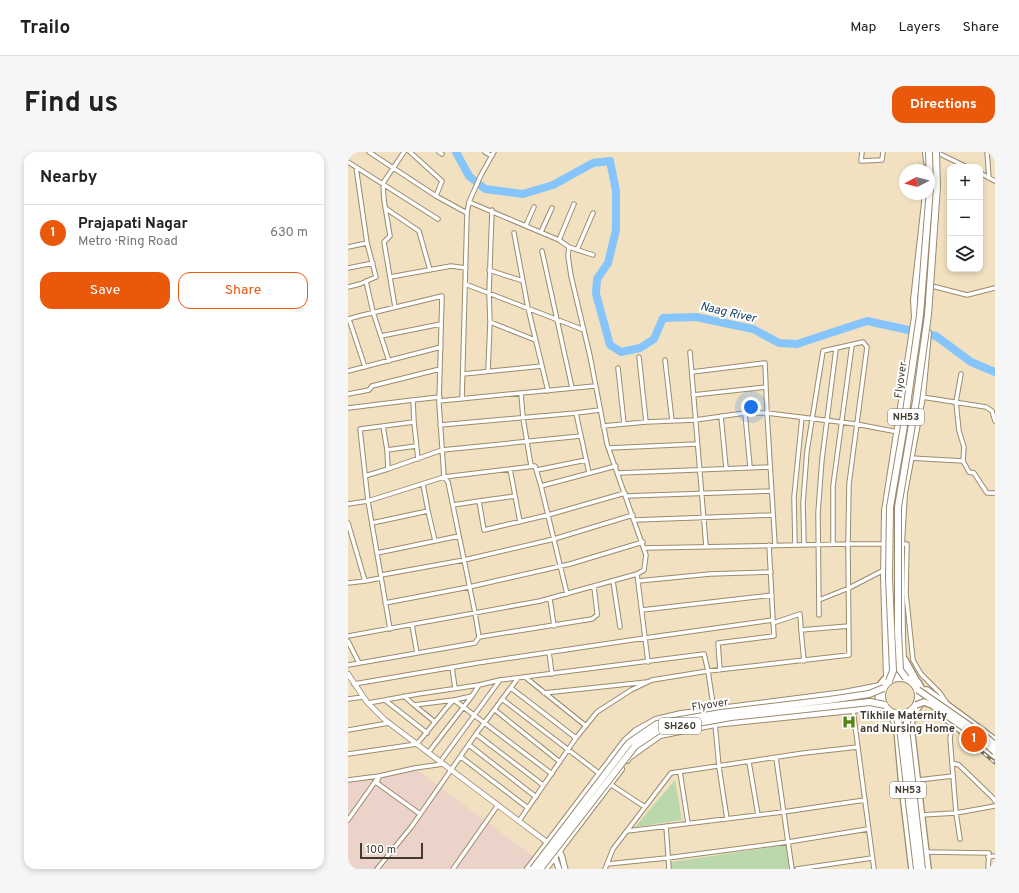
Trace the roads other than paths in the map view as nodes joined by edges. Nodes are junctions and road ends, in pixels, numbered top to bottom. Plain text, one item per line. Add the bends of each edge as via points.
1 (370, 152) edge
2 (404, 152) edge
3 (410, 152) edge
4 (485, 152) edge
5 (862, 152) edge
6 (883, 152) edge
7 (927, 152) edge
8 (937, 152) edge
9 (986, 152) edge
10 (493, 154) edge
11 (348, 162) edge
12 (927, 164) edge
13 (961, 164) edge
14 (356, 167) junction
15 (394, 168) junction
16 (983, 175) edge
17 (989, 178) junction
18 (995, 180) edge
19 (383, 183) junction
20 (436, 196) junction
21 (925, 200) edge
22 (469, 202) junction
23 (574, 204) dead end
24 (534, 207) dead end
25 (385, 208) junction
26 (552, 208) dead end
27 (492, 210) junction
28 (467, 213) junction
29 (593, 213) dead end
30 (438, 219) dead end
31 (526, 225) junction
32 (541, 232) junction
33 (514, 233) dead end
34 (559, 240) junction
35 (367, 243) junction
36 (348, 247) edge
37 (569, 247) junction
38 (577, 250) junction
39 (542, 251) dead end
40 (593, 255) dead end
41 (373, 263) junction
42 (348, 268) edge
43 (466, 268) junction
44 (430, 270) junction
45 (489, 270) junction
46 (390, 277) junction
47 (366, 281) junction
48 (523, 281) junction
49 (465, 284) junction
50 (932, 286) junction
51 (348, 287) edge
52 (995, 288) edge
53 (488, 293) junction
54 (395, 307) junction
55 (528, 308) junction
56 (373, 312) junction
57 (915, 317) junction
58 (349, 319) edge
59 (558, 320) junction
60 (930, 320) junction
61 (490, 322) junction
62 (441, 324) junction
63 (584, 330) junction
64 (381, 336) junction
65 (535, 340) junction
66 (852, 345) junction
67 (441, 347) junction
68 (836, 349) junction
69 (690, 352) dead end
70 (639, 357) dead end
71 (665, 360) dead end
72 (388, 361) junction
73 (542, 366) junction
74 (365, 367) junction
75 (618, 368) dead end
76 (440, 369) junction
77 (348, 371) edge
78 (488, 372) junction
79 (692, 372) junction
80 (463, 374) junction
81 (961, 374) dead end
82 (595, 386) junction
83 (766, 387) junction
84 (572, 388) junction
85 (548, 391) junction
86 (521, 393) junction
87 (348, 394) edge
88 (693, 395) junction
89 (922, 397) junction
90 (440, 399) junction
91 (462, 399) junction
92 (413, 400) junction
93 (956, 402) junction
94 (348, 408) edge
95 (600, 410) junction
96 (576, 413) junction
97 (745, 413) junction
98 (767, 413) junction
99 (721, 416) junction
100 (802, 417) junction
101 (524, 418) junction
102 (813, 418) junction
103 (695, 420) junction
104 (827, 420) junction
105 (672, 421) junction
106 (995, 421) edge
107 (414, 422) junction
108 (646, 422) junction
109 (842, 422) junction
110 (624, 424) junction
111 (856, 424) junction
112 (382, 426) junction
113 (440, 426) junction
114 (603, 426) junction
115 (915, 431) junction
116 (898, 432) junction
117 (581, 436) junction
118 (527, 442) junction
119 (697, 444) junction
120 (416, 446) junction
121 (609, 448) junction
122 (387, 450) junction
123 (442, 450) junction
124 (418, 458) junction
125 (910, 458) junction
126 (586, 460) junction
127 (963, 461) junction
128 (531, 466) junction
129 (616, 466) junction
130 (750, 467) junction
131 (770, 467) junction
132 (726, 468) junction
133 (388, 469) junction
134 (510, 469) junction
135 (699, 469) junction
136 (537, 470) junction
137 (618, 472) junction
138 (589, 473) junction
139 (365, 476) junction
140 (444, 477) junction
141 (423, 484) junction
142 (541, 486) junction
143 (772, 491) junction
144 (995, 492) edge
145 (626, 494) junction
146 (701, 494) junction
147 (515, 496) junction
148 (368, 501) junction
149 (479, 501) junction
150 (348, 504) edge
151 (453, 505) junction
152 (428, 511) junction
153 (548, 515) junction
154 (633, 515) junction
155 (773, 515) junction
156 (703, 518) junction
157 (635, 520) junction
158 (520, 522) junction
159 (348, 523) edge
160 (372, 523) junction
161 (459, 536) junction
162 (554, 539) junction
163 (435, 541) junction
164 (642, 542) junction
165 (804, 544) junction
166 (818, 544) junction
167 (834, 544) junction
168 (848, 544) junction
169 (884, 544) junction
170 (901, 544) junction
171 (769, 545) junction
172 (775, 545) junction
173 (795, 545) junction
174 (706, 546) junction
175 (644, 548) junction
176 (377, 553) junction
177 (464, 560) junction
178 (561, 566) junction
179 (771, 572) junction
180 (637, 574) junction
181 (381, 577) junction
182 (365, 581) junction
183 (613, 581) junction
184 (638, 581) junction
185 (348, 583) edge
186 (470, 587) junction
187 (594, 587) junction
188 (849, 588) junction
189 (567, 594) junction
190 (772, 595) junction
191 (550, 599) junction
192 (819, 600) junction
193 (385, 603) junction
194 (642, 610) junction
195 (475, 613) junction
196 (819, 615) dead end
197 (773, 622) junction
198 (902, 624) junction
199 (412, 625) junction
200 (886, 625) junction
201 (554, 626) junction
202 (849, 626) junction
203 (620, 627) dead end
204 (390, 629) junction
205 (801, 630) junction
206 (348, 636) edge
207 (479, 638) junction
208 (645, 638) junction
209 (348, 641) edge
210 (548, 652) junction
211 (417, 653) junction
212 (904, 658) junction
213 (804, 661) junction
214 (648, 662) junction
215 (358, 663) junction
216 (348, 665) edge
217 (452, 666) junction
218 (720, 670) junction
219 (708, 671) junction
220 (348, 674) edge
221 (552, 674) junction
222 (906, 676) junction
223 (525, 677) junction
224 (518, 678) junction
225 (888, 679) junction
226 (500, 680) junction
227 (650, 681) junction
228 (354, 684) junction
229 (479, 685) junction
230 (882, 687) junction
231 (455, 688) junction
232 (511, 688) junction
233 (922, 690) junction
234 (544, 693) junction
235 (363, 696) junction
236 (404, 696) junction
237 (472, 696) junction
238 (348, 698) edge
239 (502, 699) junction
240 (385, 700) junction
241 (454, 700) junction
242 (368, 703) junction
243 (414, 705) junction
244 (918, 705) junction
245 (883, 706) junction
246 (463, 707) junction
247 (949, 707) junction
248 (714, 709) junction
249 (495, 710) junction
250 (853, 710) junction
251 (911, 712) junction
252 (893, 714) junction
253 (473, 715) junction
254 (435, 722) junction
255 (389, 723) junction
256 (485, 723) junction
257 (348, 724) edge
258 (714, 724) junction
259 (953, 724) junction
260 (586, 726) junction
261 (349, 730) edge
262 (427, 732) junction
263 (476, 734) junction
264 (576, 738) junction
265 (995, 740) edge
266 (417, 744) junction
267 (469, 745) junction
268 (995, 746) edge
269 (858, 747) junction
270 (568, 750) junction
271 (995, 752) edge
272 (428, 753) junction
273 (348, 754) edge
274 (461, 756) junction
275 (995, 756) edge
276 (776, 758) junction
277 (560, 762) junction
278 (749, 762) junction
279 (441, 763) junction
280 (952, 763) junction
281 (719, 767) junction
282 (451, 770) junction
283 (680, 772) junction
284 (552, 774) junction
285 (600, 774) junction
286 (379, 776) junction
287 (953, 776) junction
288 (348, 780) edge
289 (918, 780) junction
290 (610, 784) junction
291 (543, 786) junction
292 (536, 796) junction
293 (865, 800) junction
294 (995, 801) edge
295 (498, 805) junction
296 (995, 806) edge
297 (645, 807) junction
298 (528, 808) junction
299 (783, 812) junction
300 (956, 813) junction
301 (420, 814) junction
302 (758, 815) junction
303 (922, 815) junction
304 (906, 818) junction
305 (727, 819) junction
306 (348, 820) edge
307 (519, 821) junction
308 (688, 823) junction
309 (666, 826) junction
310 (868, 829) junction
311 (627, 831) junction
312 (960, 839) dead end
313 (550, 841) junction
314 (788, 842) junction
315 (926, 852) junction
316 (557, 853) junction
317 (910, 854) junction
318 (995, 856) edge
319 (988, 857) junction
320 (667, 858) junction
321 (872, 858) junction
322 (607, 864) junction
323 (377, 869) edge
324 (453, 869) edge
325 (528, 869) edge
326 (533, 869) edge
327 (540, 869) edge
328 (545, 869) edge
329 (559, 869) edge
330 (565, 869) edge
331 (605, 869) edge
332 (669, 869) edge
333 (792, 869) edge
334 (797, 869) edge
335 (874, 869) edge
336 (912, 869) edge
337 (917, 869) edge
338 (922, 869) edge
339 (928, 869) edge
340 (988, 869) edge

1 - 15 street
2 - 15 street
3 - 20 street via 442,181
4 - 10 street
5 - 6 street via 861,161 882,160
7 - 12 highway, NH53
7 - 225 highway, Flyover / NH53, bridge via 930,188 920,315 890,507 889,578 893,671
8 - 13 street
8 - 50 highway, NH53 via 939,187
8 - 222 highway, Flyover / NH53, bridge via 928,315 898,507 898,631 900,670
9 - 17 street
10 - 22 street via 472,191
11 - 14 street
14 - 19 street
14 - 35 street
15 - 19 street
15 - 20 street
16 - 17 street
17 - 18 street
19 - 25 street
19 - 30 street
20 - 28 street
21 - 57 highway, NH53 via 914,300
22 - 27 street
22 - 28 street
23 - 34 street
24 - 31 street
25 - 44 street via 419,231
25 - 46 street via 390,236 384,242
26 - 32 street
27 - 31 street
27 - 45 street
28 - 43 street
29 - 38 street
31 - 32 street
32 - 34 street
33 - 48 street
34 - 37 street
35 - 36 street
35 - 41 street
37 - 38 street
37 - 63 street via 571,276
38 - 40 street
39 - 59 street
41 - 42 street
41 - 47 street via 376,277
43 - 44 street via 451,266
43 - 49 street
44 - 46 street
45 - 48 street
45 - 53 street
46 - 54 street
47 - 51 street
47 - 56 street
48 - 55 street
49 - 53 street
49 - 80 street
50 - 52 street via 967,295
50 - 60 highway, NH53
53 - 55 street
53 - 61 street
54 - 56 street
54 - 62 street via 442,296
55 - 59 street
55 - 65 street
56 - 58 street
56 - 64 street
57 - 60 highway
57 - 116 highway, NH53
58 - 74 street
59 - 63 street
59 - 84 street
60 - 89 highway, NH53, bridge
61 - 65 street
61 - 78 street
62 - 64 street
62 - 67 street
63 - 82 street
64 - 72 street
65 - 73 street
66 - 68 street
66 - 109 street
66 - 111 street via 863,342 867,347
67 - 72 street
67 - 76 street
68 - 102 street via 823,351
68 - 104 street
69 - 79 street
70 - 108 street
71 - 105 street
72 - 74 street
73 - 78 street
73 - 85 street
74 - 77 street
75 - 110 street
76 - 87 street
76 - 90 street
78 - 80 street
79 - 83 street via 765,363
79 - 88 street
80 - 91 street
81 - 93 street
82 - 84 street
82 - 95 street
83 - 88 street
83 - 98 street
84 - 85 street
85 - 86 street
86 - 91 street
86 - 101 street
88 - 103 street
89 - 93 street
89 - 115 highway, NH53
90 - 91 street
90 - 92 street
90 - 113 street
92 - 94 street
92 - 107 street
93 - 106 street via 986,407 992,411
93 - 127 street via 959,431 964,447
95 - 96 street
95 - 114 street
96 - 101 street
96 - 117 street
97 - 98 street
97 - 99 street
97 - 130 street
98 - 100 street
98 - 131 street
99 - 103 street
99 - 132 street
100 - 102 street
100 - 173 street via 794,497
101 - 113 street
101 - 118 street
102 - 104 street
102 - 165 street via 802,503
103 - 105 street
103 - 119 street
104 - 109 street
104 - 166 street via 818,512
105 - 108 street
107 - 112 street
107 - 120 street
108 - 110 street
109 - 111 street
109 - 167 street via 833,486
110 - 114 street
111 - 116 street
111 - 168 street via 849,484
112 - 122 street
112 - 139 street via 360,429
113 - 123 street
114 - 121 street
115 - 116 street
115 - 125 highway, NH53
116 - 169 highway, NH53 via 885,511
117 - 118 street
117 - 126 street
118 - 123 street
118 - 128 street
119 - 121 street
119 - 135 street
120 - 122 street
120 - 124 street
121 - 129 street
122 - 133 street
123 - 124 street
123 - 140 street
124 - 133 street
125 - 127 street
125 - 170 highway, NH53 via 904,493
126 - 136 street
126 - 138 street
127 - 144 street via 968,472 974,473 986,493
128 - 134 street
128 - 136 street via 535,466
129 - 137 street
129 - 138 street
130 - 131 street
130 - 132 street
131 - 143 street
132 - 135 street
133 - 139 street
134 - 140 street
134 - 147 street
135 - 137 street
135 - 146 street
136 - 142 street
137 - 145 street
138 - 142 street
139 - 148 street
140 - 141 street
140 - 151 street via 448,482
141 - 148 street
141 - 152 street
142 - 153 street
143 - 146 street
143 - 155 street
145 - 146 street
145 - 153 street
145 - 154 street
146 - 156 street
147 - 149 street
147 - 158 street
148 - 150 street
148 - 160 street
149 - 151 street
149 - 158 street via 484,530
151 - 161 street
152 - 160 street
152 - 163 street
153 - 158 street
153 - 162 street
154 - 157 street
154 - 162 street
155 - 156 street
155 - 172 street
156 - 157 street
156 - 174 street
157 - 164 street
159 - 182 street
160 - 176 street
161 - 163 street
161 - 177 street
162 - 177 street
162 - 178 street
163 - 176 street
164 - 175 street
164 - 178 street
165 - 166 street
165 - 173 street
166 - 167 street
166 - 192 street
167 - 168 street
168 - 169 street
168 - 188 street
169 - 170 street
169 - 188 street via 884,570
169 - 200 highway, NH53
170 - 198 highway, NH53
170 - 247 street via 907,544 906,593 913,660 921,674 940,693
171 - 172 street
171 - 174 street
171 - 179 street
172 - 173 street
174 - 175 street
175 - 180 street via 644,570
176 - 181 street
177 - 181 street
177 - 186 street
178 - 186 street
178 - 189 street
179 - 184 street via 710,574
179 - 190 street
180 - 183 street
180 - 184 street
181 - 182 street
181 - 193 street
182 - 185 street
183 - 187 street
183 - 203 street
184 - 194 street
186 - 193 street
186 - 195 street
187 - 189 street
187 - 201 street via 596,616
188 - 192 street
188 - 202 street
189 - 191 street
190 - 194 street
190 - 197 street
191 - 195 street
191 - 201 street
192 - 196 street
193 - 204 street
194 - 208 street
195 - 199 street
195 - 207 street
197 - 205 street via 800,614
197 - 208 street
197 - 218 street via 774,636 718,643
198 - 200 highway
198 - 212 highway, NH53
199 - 204 street
199 - 211 street
200 - 225 highway, NH53
201 - 207 street
202 - 205 street
202 - 213 street via 849,655
204 - 206 street
205 - 213 street
207 - 211 street via 476,643
208 - 210 street
208 - 214 street
209 - 215 street
210 - 217 street
210 - 221 street
211 - 215 street
212 - 222 highway, NH53
212 - 233 main road
213 - 218 street
214 - 219 street via 704,654
214 - 221 street
215 - 216 street
217 - 228 street
217 - 231 street
218 - 219 street
219 - 227 street
219 - 248 street
220 - 228 street
221 - 223 street
222 - 225 highway
222 - 233 highway, Flyover / NH53
223 - 224 street
223 - 234 street
224 - 226 street
224 - 232 street
225 - 230 highway, bridge
226 - 229 street
226 - 253 street
227 - 234 street
227 - 260 street via 597,712
228 - 235 street
229 - 231 street
229 - 237 street
230 - 245 highway
230 - 248 highway
230 - 326 highway, Flyover, bridge via 869,694 657,724 629,743
231 - 236 street
232 - 239 street
232 - 264 street
233 - 244 highway via 918,695
233 - 247 main road
233 - 268 main road, bridge
234 - 260 street
235 - 238 street
235 - 242 street
236 - 240 street
236 - 243 street
237 - 241 street
237 - 246 street
239 - 249 street
239 - 270 street
240 - 242 street
240 - 262 street
241 - 243 street
241 - 246 street
241 - 254 street
242 - 255 street
243 - 254 street
244 - 251 highway, bridge
244 - 259 main road via 925,704
244 - 271 main road, bridge via 924,702 932,705
245 - 250 highway, SH260
245 - 252 highway
245 - 327 highway, Flyover / SH260, bridge via 870,702 731,717 659,730 634,746
246 - 253 street
246 - 272 street
247 - 265 main road
248 - 258 street
248 - 285 highway via 656,720 636,731 625,741
249 - 256 street
249 - 277 street
250 - 258 highway, SH260
250 - 269 street
251 - 252 highway
251 - 289 main road, NH53
251 - 338 highway, bridge via 906,728
252 - 304 main road, NH53
252 - 337 highway, NH53, bridge via 900,728
253 - 256 street
253 - 279 street
254 - 262 street
255 - 261 street
255 - 266 street
256 - 263 street
256 - 284 street
257 - 261 street
258 - 281 street
258 - 290 highway, SH260 via 660,735 629,757
259 - 275 main road
259 - 280 street via 950,738
260 - 264 street
262 - 266 street
263 - 267 street
263 - 291 street
264 - 270 street
266 - 272 street
266 - 273 street
267 - 274 street
267 - 292 street
269 - 276 street
269 - 293 street
270 - 277 street
270 - 285 street
272 - 279 street
274 - 282 street
274 - 298 street
276 - 278 street
276 - 299 street
277 - 284 street
278 - 281 street
278 - 302 street
279 - 282 street
279 - 286 street
280 - 287 street
280 - 294 street via 959,765
281 - 283 street
281 - 305 street
282 - 295 street
282 - 301 street
283 - 297 street via 671,773
283 - 308 street
284 - 291 street
285 - 313 highway
286 - 288 street
286 - 301 street via 377,783
286 - 306 street
287 - 289 street
287 - 300 street
289 - 303 main road, NH53
290 - 297 street
290 - 316 highway, SH260
291 - 292 street
292 - 298 street
293 - 299 street
293 - 310 street
295 - 307 street
295 - 324 street
296 - 300 street
297 - 311 street
298 - 307 street
299 - 302 street
299 - 314 street
300 - 303 street
300 - 312 street
301 - 323 street
302 - 305 street
303 - 304 street
303 - 315 main road, NH53
304 - 317 main road, NH53
305 - 308 street
307 - 313 street
308 - 309 street
309 - 311 street
309 - 320 street
310 - 314 street
310 - 321 street
311 - 322 street via 613,849
313 - 316 main road
313 - 325 highway
314 - 320 street
314 - 333 street
315 - 317 street
315 - 319 street via 989,853
315 - 339 main road, NH53
316 - 328 highway, SH260
316 - 329 main road
316 - 330 main road
317 - 336 main road, NH53
318 - 319 street
319 - 340 street
320 - 322 street
320 - 332 street
321 - 334 street
321 - 335 street
322 - 331 street

